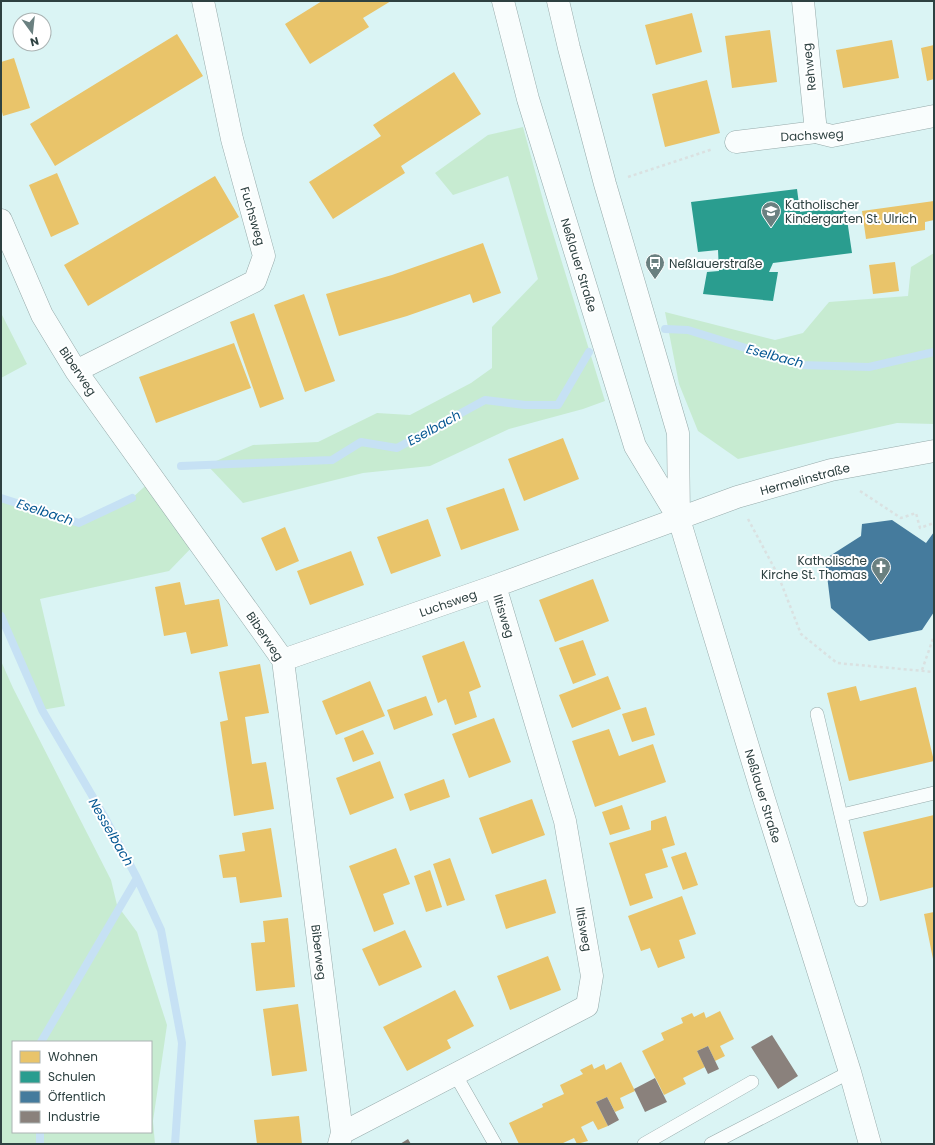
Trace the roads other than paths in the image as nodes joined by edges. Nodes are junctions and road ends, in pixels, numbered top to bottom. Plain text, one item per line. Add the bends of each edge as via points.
1 (203, 1) edge
2 (503, 1) edge
3 (558, 1) edge
4 (803, 1) edge
5 (934, 116) edge
6 (816, 132) junction
7 (736, 142) road end
8 (1, 220) edge
9 (76, 371) junction
10 (934, 451) edge
11 (679, 518) junction
12 (495, 586) junction
13 (283, 660) junction
14 (817, 714) dead end
15 (934, 793) edge
16 (842, 815) junction
17 (861, 900) dead end
18 (850, 1072) junction
19 (455, 1074) junction
20 (752, 1082) dead end
21 (340, 1138) edge
22 (495, 1144) edge
23 (644, 1144) edge
24 (711, 1144) edge
25 (870, 1144) edge

1 - 9 street, Fuchsweg via 232,139 264,256 256,280
2 - 11 street, Neßlauer Straße via 530,107 635,446
3 - 11 street, Neßlauer Straße via 605,184 678,433
4 - 6 street, Rehweg
5 - 6 street, Dachsweg via 832,136
6 - 7 street, Dachsweg
8 - 9 street, Biberweg via 42,315
9 - 13 street, Biberweg
10 - 11 street, Hermelinstraße via 831,470 737,497
11 - 12 street, Luchsweg
11 - 18 street, Neßlauer Straße
12 - 13 street, Luchsweg
12 - 19 street, Iltisweg via 565,821 592,976 587,1006
13 - 21 street, Biberweg
14 - 16 lane
15 - 16 lane
16 - 17 lane
18 - 24 lane
18 - 25 street, Neßlauer Straße
19 - 21 street, Iltisweg
19 - 22 lane
20 - 23 lane

